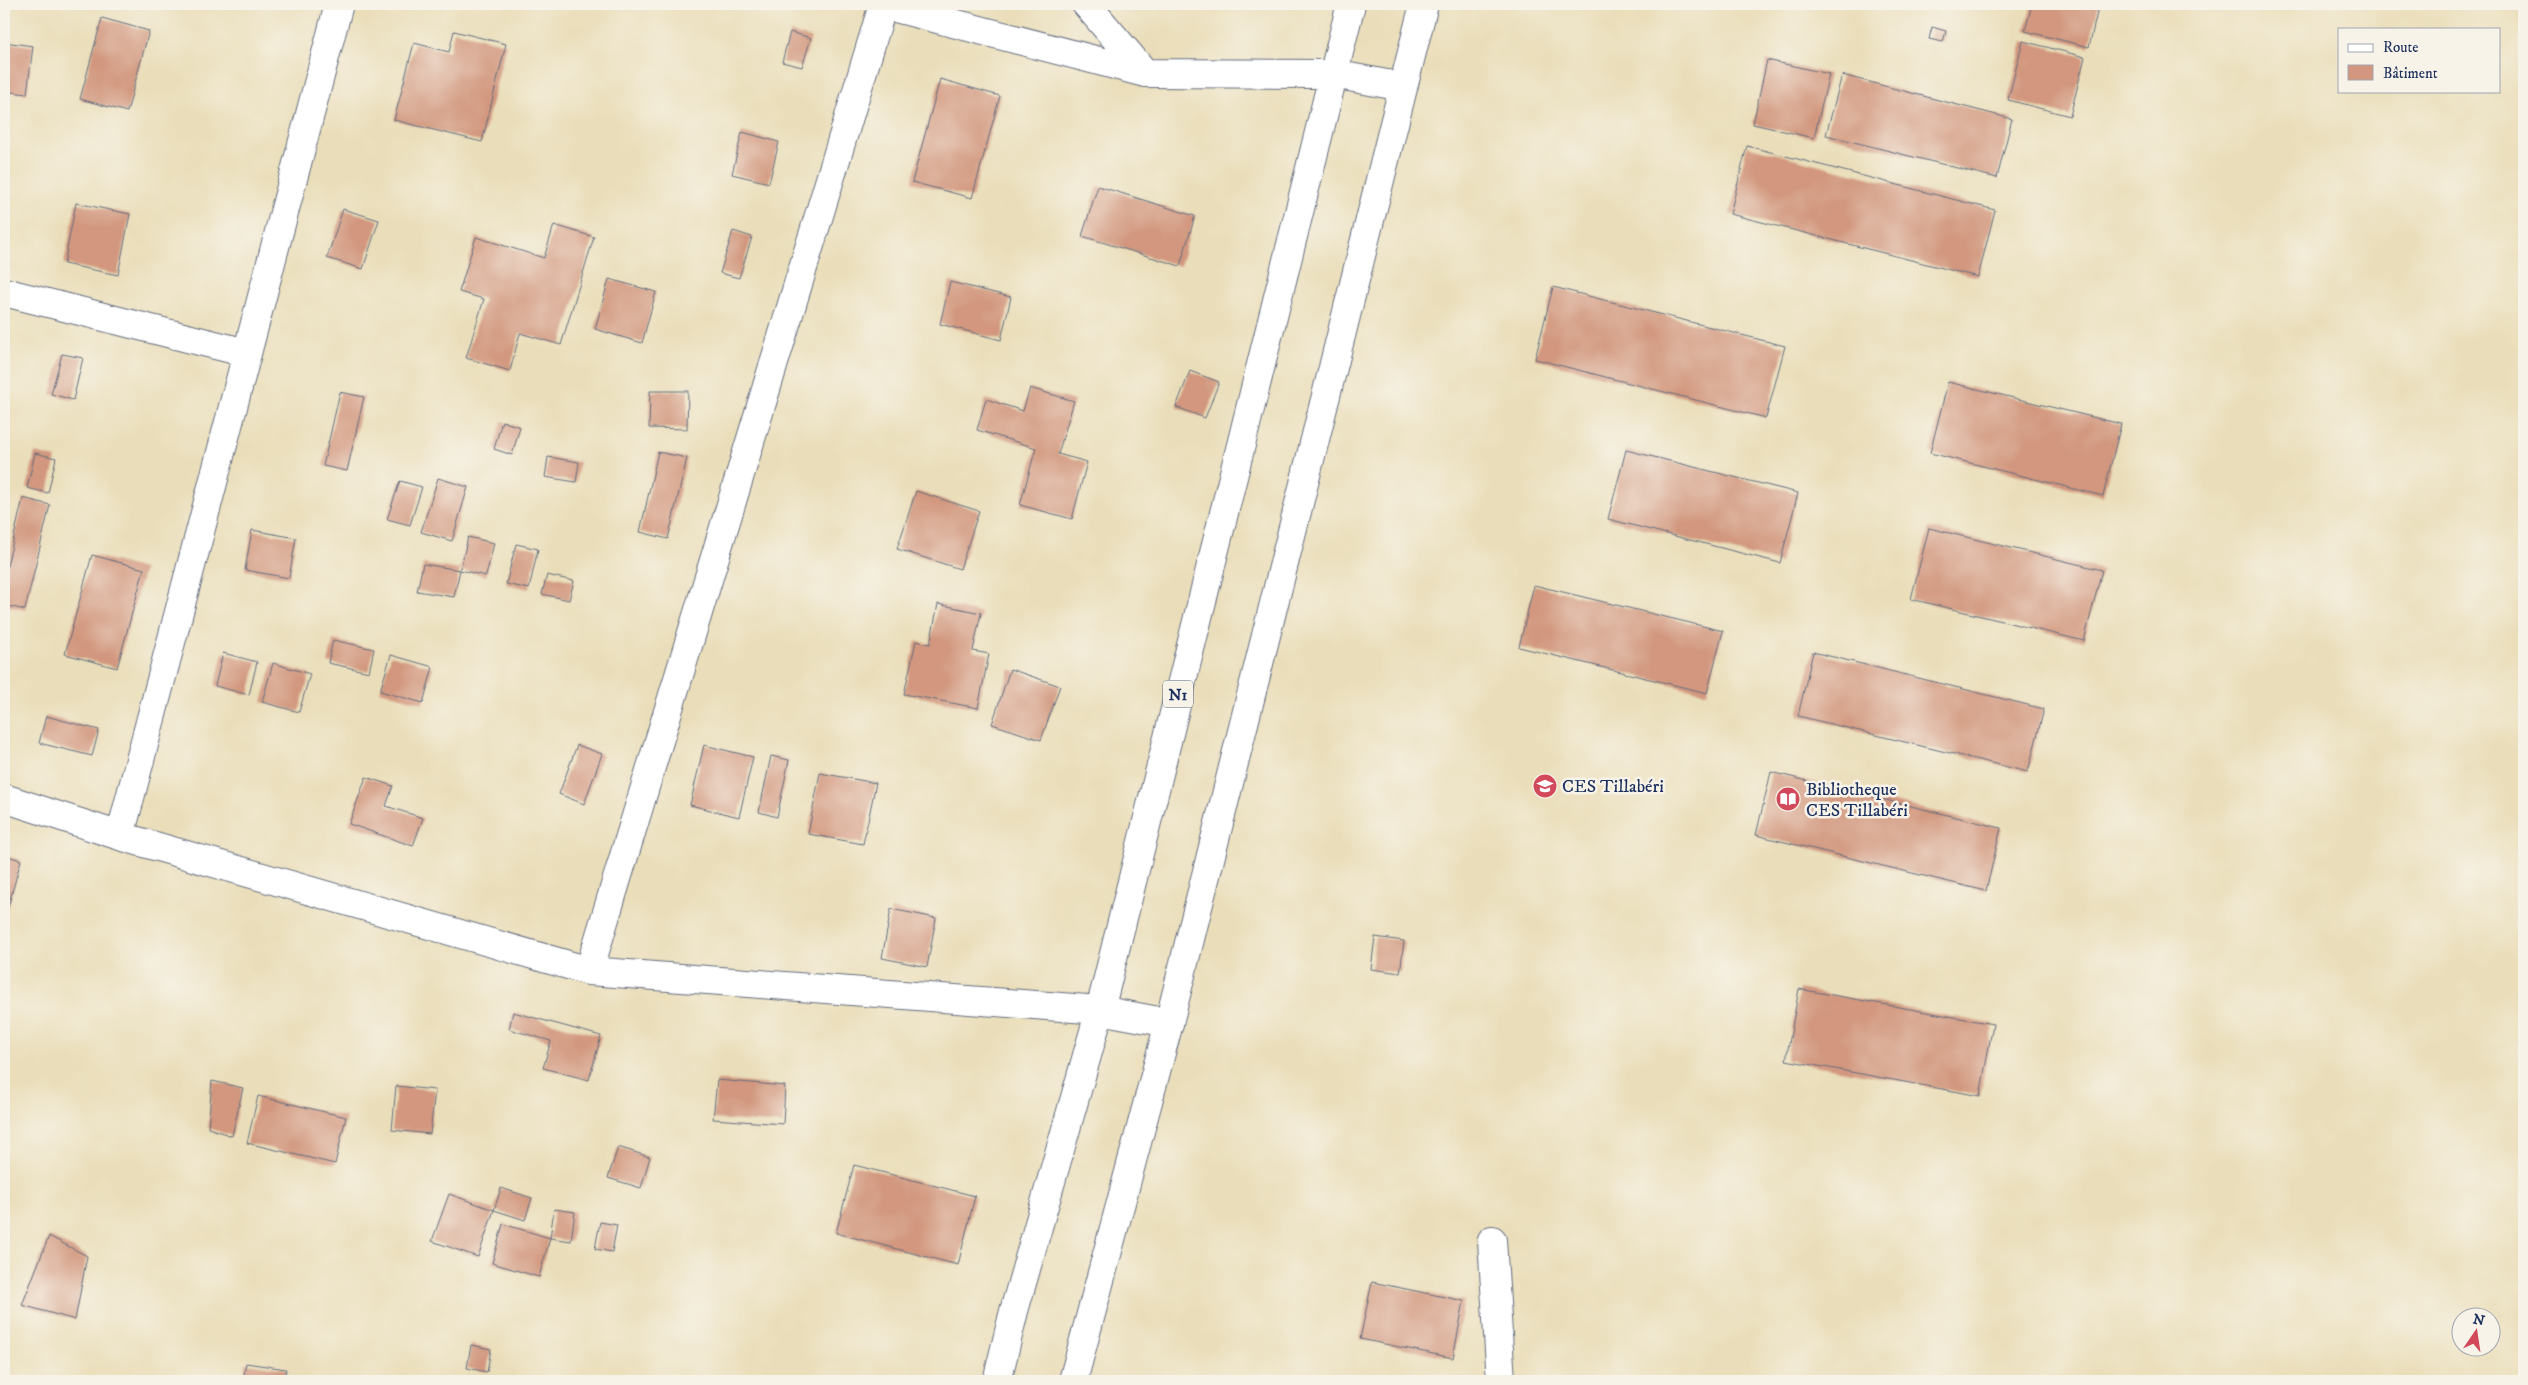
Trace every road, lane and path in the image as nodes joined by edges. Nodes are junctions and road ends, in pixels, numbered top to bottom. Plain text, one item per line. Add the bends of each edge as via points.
1 (339, 4) edge
2 (882, 4) edge
3 (1086, 4) edge
4 (1351, 4) edge
5 (1424, 4) edge
6 (1145, 73) junction
7 (1333, 74) junction
8 (1403, 87) junction
9 (4, 292) edge
10 (247, 353) junction
11 (4, 798) edge
12 (120, 836) junction
13 (589, 971) junction
14 (1100, 1010) junction
15 (1169, 1023) junction
16 (1492, 1240) dead end
17 (997, 1381) edge
18 (1073, 1381) edge
19 (1501, 1381) edge

1 - 10 street
2 - 6 street
2 - 13 street
3 - 6 street
4 - 7 street, N1
5 - 8 street
6 - 7 street
7 - 8 street
7 - 14 street, N1
8 - 15 street
9 - 10 street
10 - 12 street
11 - 12 street
12 - 13 street
13 - 14 street
14 - 15 street
14 - 17 street, N1
15 - 18 street
16 - 19 street

